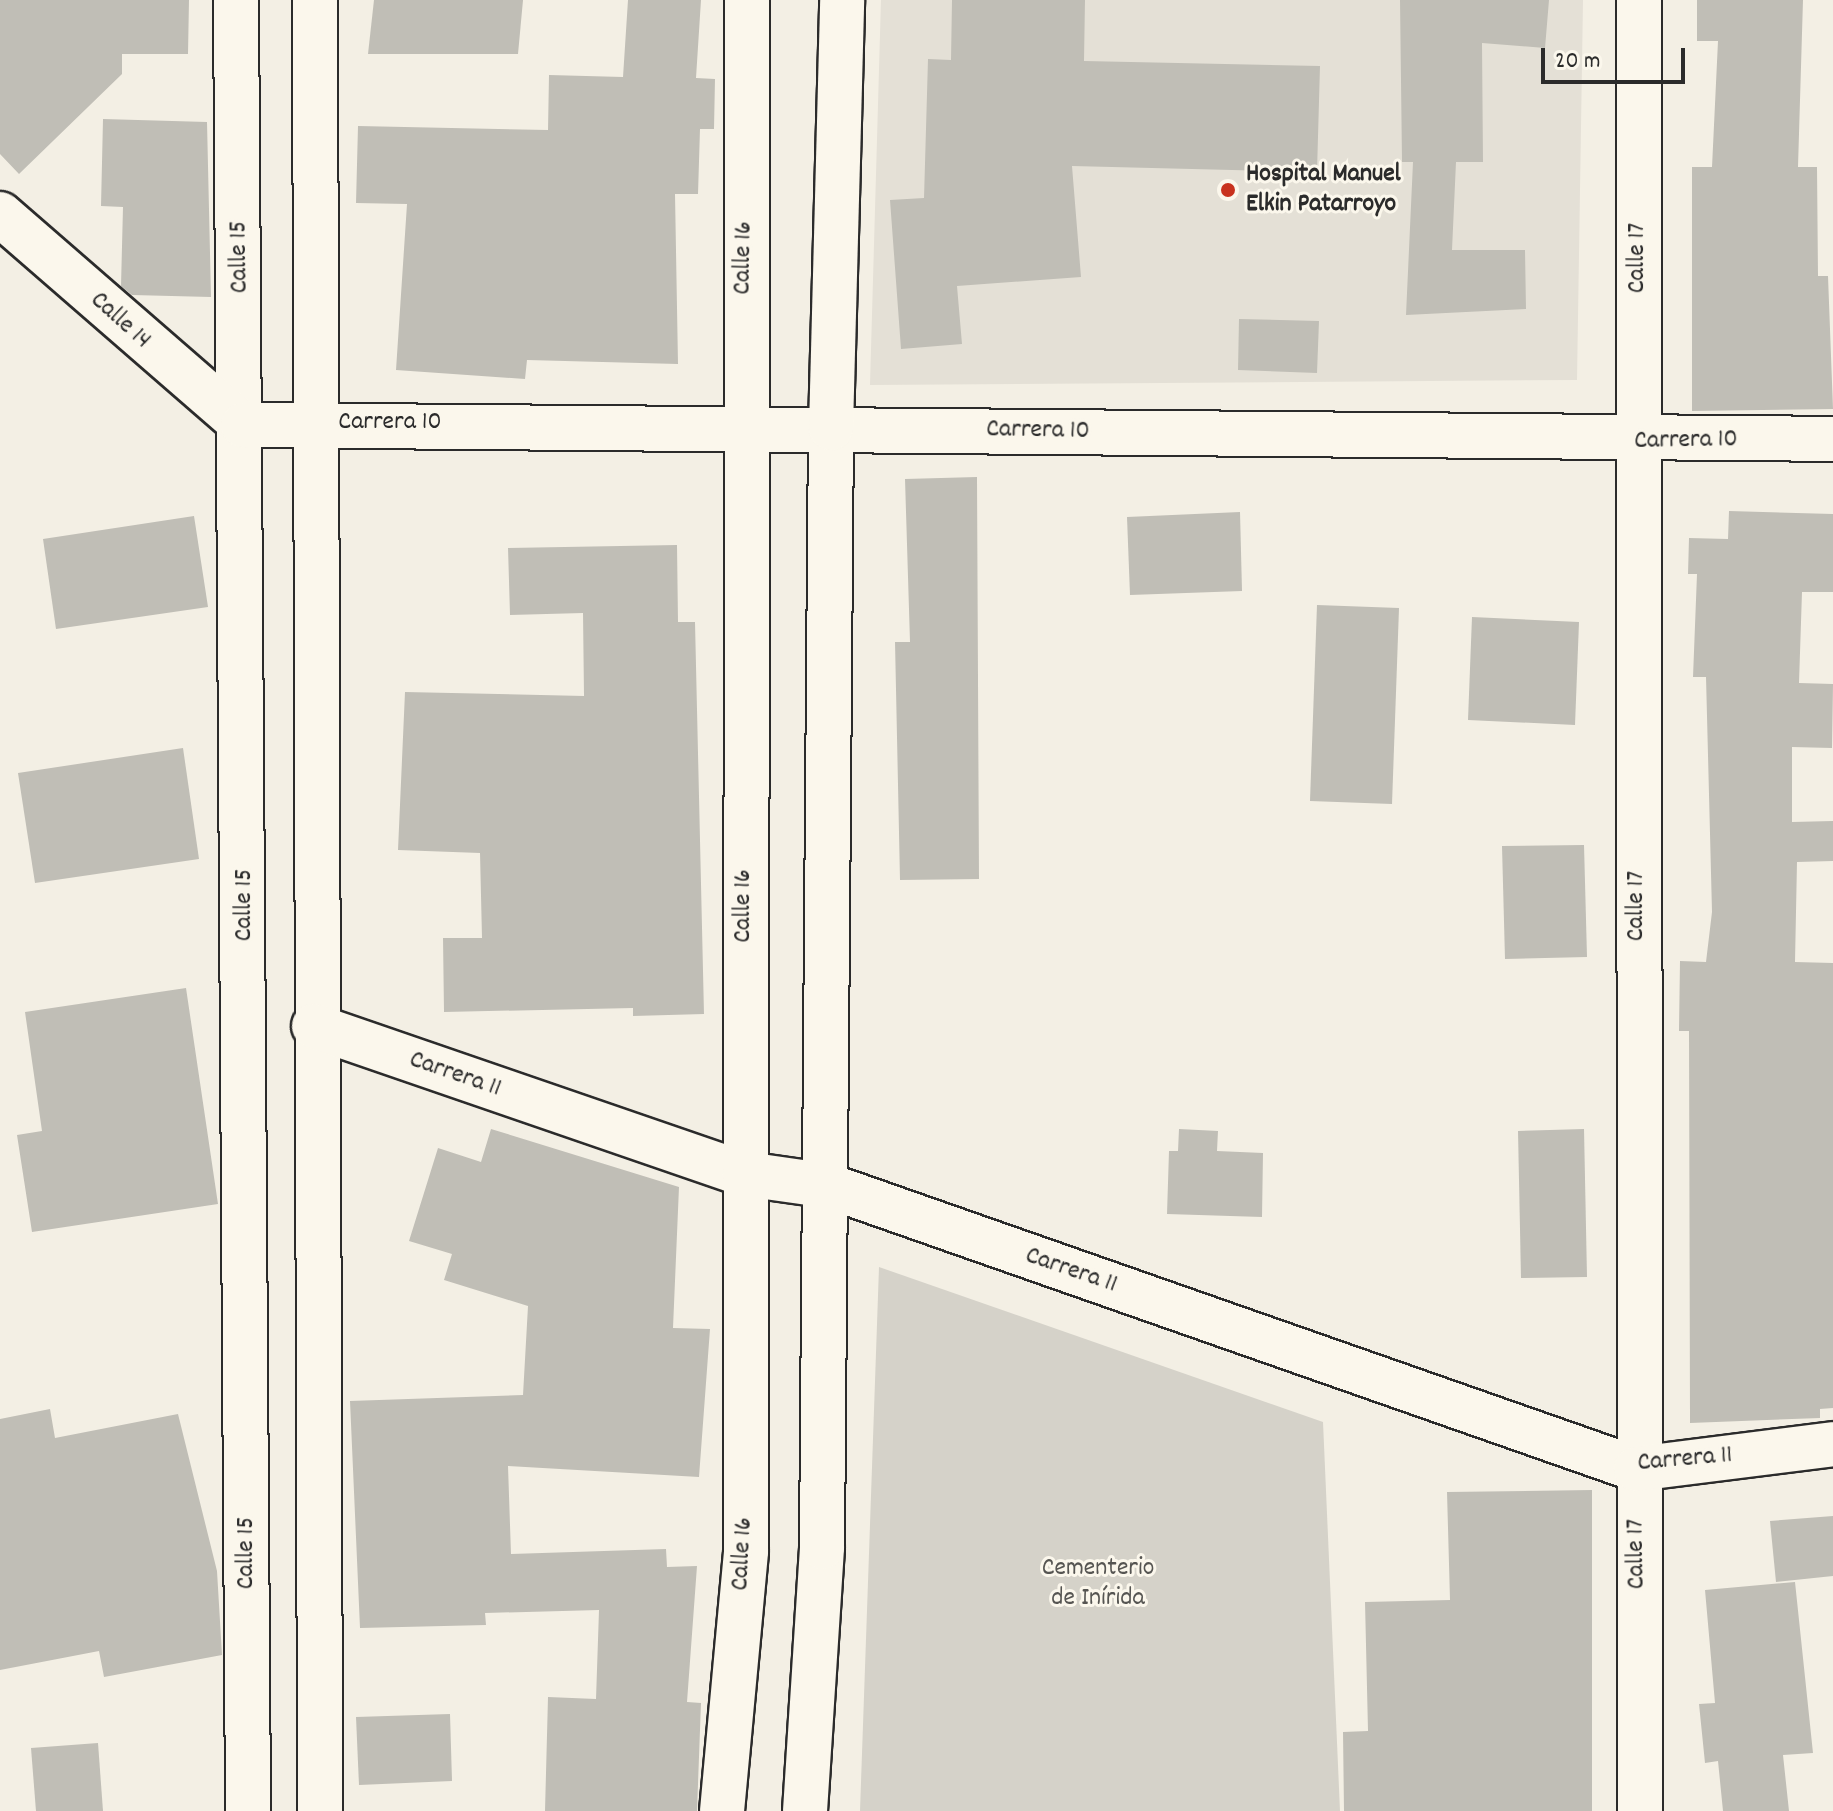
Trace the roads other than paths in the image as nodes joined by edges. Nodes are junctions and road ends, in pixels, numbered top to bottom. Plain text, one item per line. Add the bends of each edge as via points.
1 (236, 0) edge
2 (315, 0) edge
3 (747, 0) edge
4 (842, 0) edge
5 (1639, 0) edge
6 (0, 214) edge
7 (315, 423) junction
8 (742, 424) junction
9 (243, 425) junction
10 (831, 428) junction
11 (1833, 439) edge
12 (1638, 442) junction
13 (314, 1026) junction
14 (745, 1174) junction
15 (829, 1186) junction
16 (1833, 1444) edge
17 (1636, 1469) junction
18 (248, 1811) edge
19 (320, 1811) edge
20 (722, 1811) edge
21 (805, 1811) edge
22 (1640, 1811) edge

1 - 9 street, Calle 15
2 - 7 street
3 - 8 street, Calle 16
4 - 10 street
5 - 12 street, Calle 17
6 - 9 street, Calle 14
7 - 8 street, Carrera 10
7 - 9 street, Carrera 10
7 - 13 street
8 - 10 street, Carrera 10
8 - 14 street, Calle 16
9 - 18 street, Calle 15
10 - 12 street, Carrera 10
10 - 15 street
11 - 12 street, Carrera 10
12 - 17 street, Calle 17
13 - 14 street, Carrera 11
13 - 19 street
14 - 15 street, Carrera 11
14 - 20 street, Calle 16 via 746,1551
15 - 17 street, Carrera 11
15 - 21 street via 822,1547
16 - 17 street, Carrera 11
17 - 22 street, Calle 17

